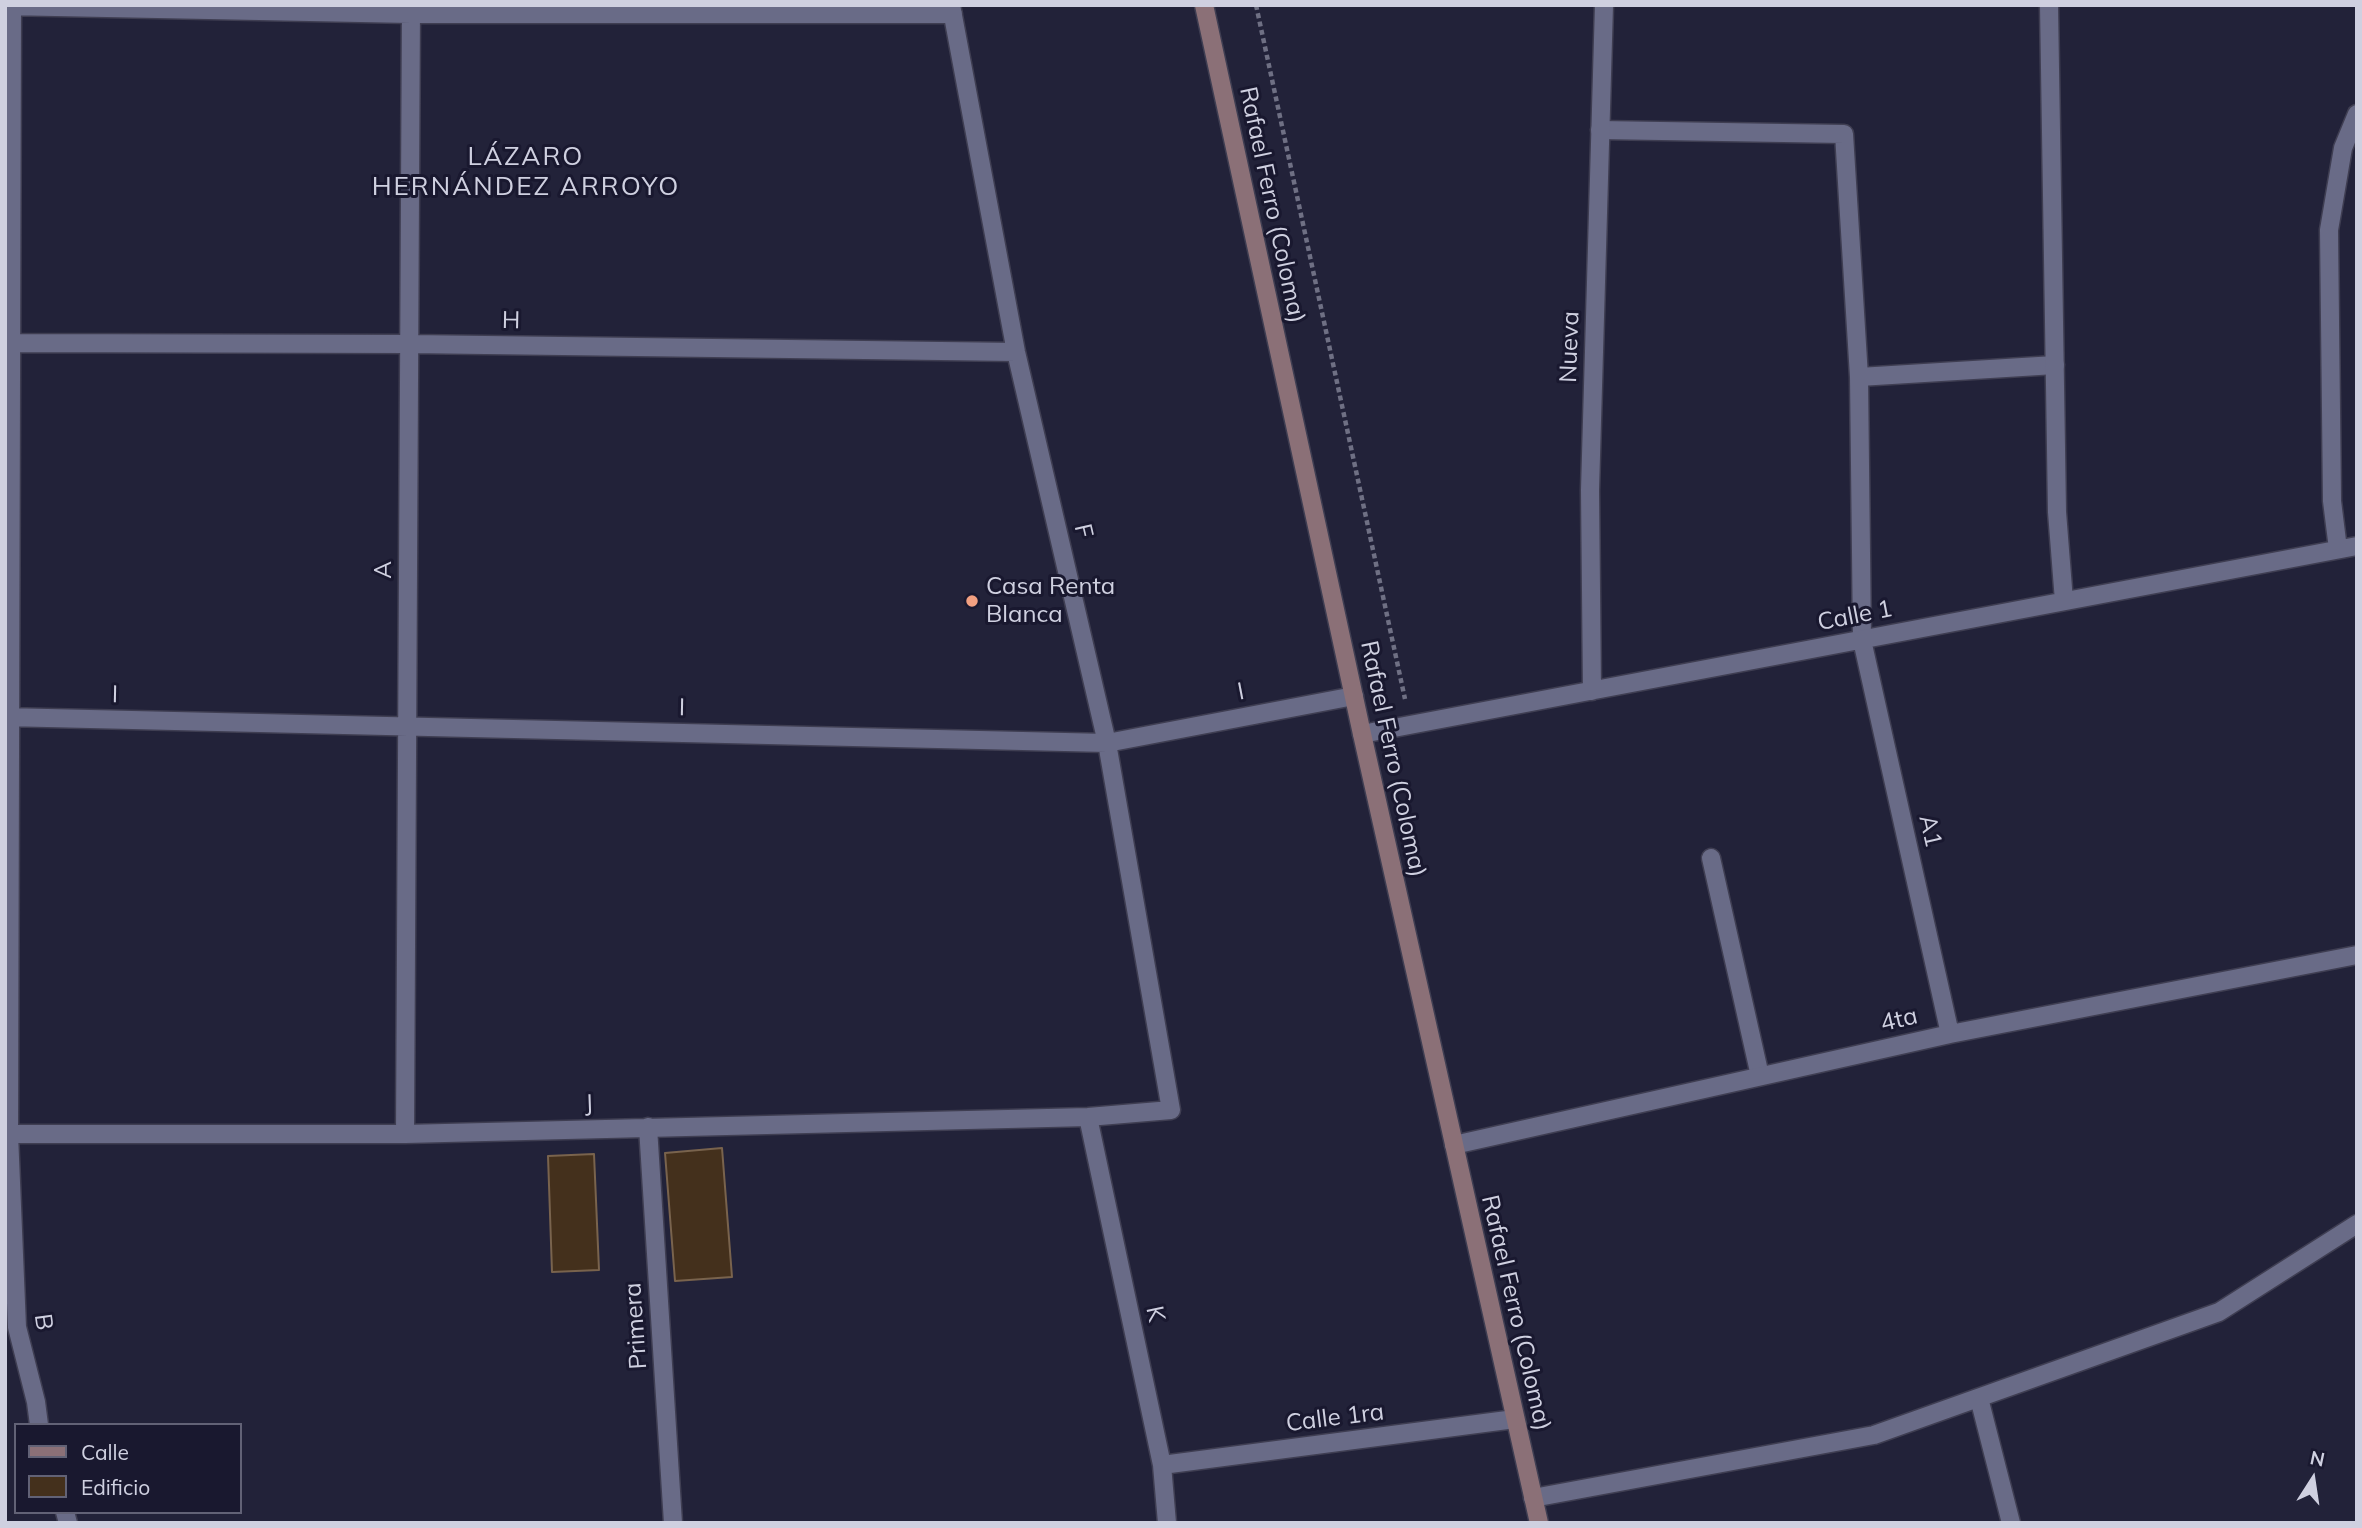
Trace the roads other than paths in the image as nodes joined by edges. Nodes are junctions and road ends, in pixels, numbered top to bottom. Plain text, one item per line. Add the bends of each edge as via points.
1 (12, 5) edge
2 (1204, 5) edge
3 (1604, 5) edge
4 (2049, 5) edge
5 (5, 6) edge
6 (411, 10) edge
7 (952, 10) edge
8 (2357, 114) edge
9 (1600, 130) junction
10 (8, 343) edge
11 (410, 344) junction
12 (1016, 352) junction
13 (2055, 365) junction
14 (1859, 377) junction
15 (2357, 546) edge
16 (2338, 549) junction
17 (2064, 601) junction
18 (1861, 640) junction
19 (1592, 691) junction
20 (1353, 696) junction
21 (8, 717) edge
22 (408, 726) junction
23 (1362, 734) junction
24 (1107, 743) junction
25 (1711, 858) dead end
26 (2357, 955) edge
27 (1950, 1034) junction
28 (1760, 1076) junction
29 (1171, 1110) joint
30 (1088, 1117) junction
31 (648, 1127) junction
32 (9, 1134) junction
33 (405, 1134) junction
34 (1454, 1145) junction
35 (2356, 1225) edge
36 (1979, 1398) junction
37 (1515, 1419) junction
38 (39, 1423) edge
39 (1161, 1465) junction
40 (1533, 1497) junction
41 (673, 1523) edge
42 (1167, 1523) edge
43 (1539, 1523) edge
44 (2011, 1523) edge

1 - 5 street
1 - 6 street
1 - 10 street, B
2 - 20 main road, Rafael Ferro (Coloma)
3 - 9 street, Nueva
4 - 13 street
6 - 7 street
6 - 11 street, A
7 - 12 street, F
8 - 16 street via 2343,148 2329,230 2332,501
9 - 14 street, A1 via 1844,134
9 - 19 street, Nueva via 1590,490
10 - 11 street, H
10 - 21 street, B
11 - 12 street, H
11 - 22 street, A
12 - 24 street, F
13 - 14 street
13 - 17 street via 2057,512
14 - 18 street, A1
15 - 16 street, Calle 1
16 - 17 street, Calle 1
17 - 18 street, Calle 1
18 - 19 street, Calle 1
18 - 27 street, A1
19 - 23 street, Calle 1
20 - 23 main road, Rafael Ferro (Coloma)
20 - 24 street, I
21 - 22 street, I
21 - 32 street, B
22 - 24 street, I
22 - 33 street, A
23 - 34 main road, Rafael Ferro (Coloma)
24 - 29 street, F
25 - 28 street
26 - 27 street, 4ta
27 - 28 street, 4ta
28 - 34 street, 4ta
29 - 30 street, J
30 - 31 street, J
30 - 39 street, K
31 - 33 street, J
31 - 41 street, Primera
32 - 33 street, J
32 - 38 street, B via 17,1327
34 - 37 main road, Rafael Ferro (Coloma)
35 - 36 street via 2219,1312
36 - 40 street via 1874,1435
36 - 44 street
37 - 39 street, Calle 1ra
37 - 40 main road, Rafael Ferro (Coloma)
39 - 42 street, K
40 - 43 main road, Rafael Ferro (Coloma)

